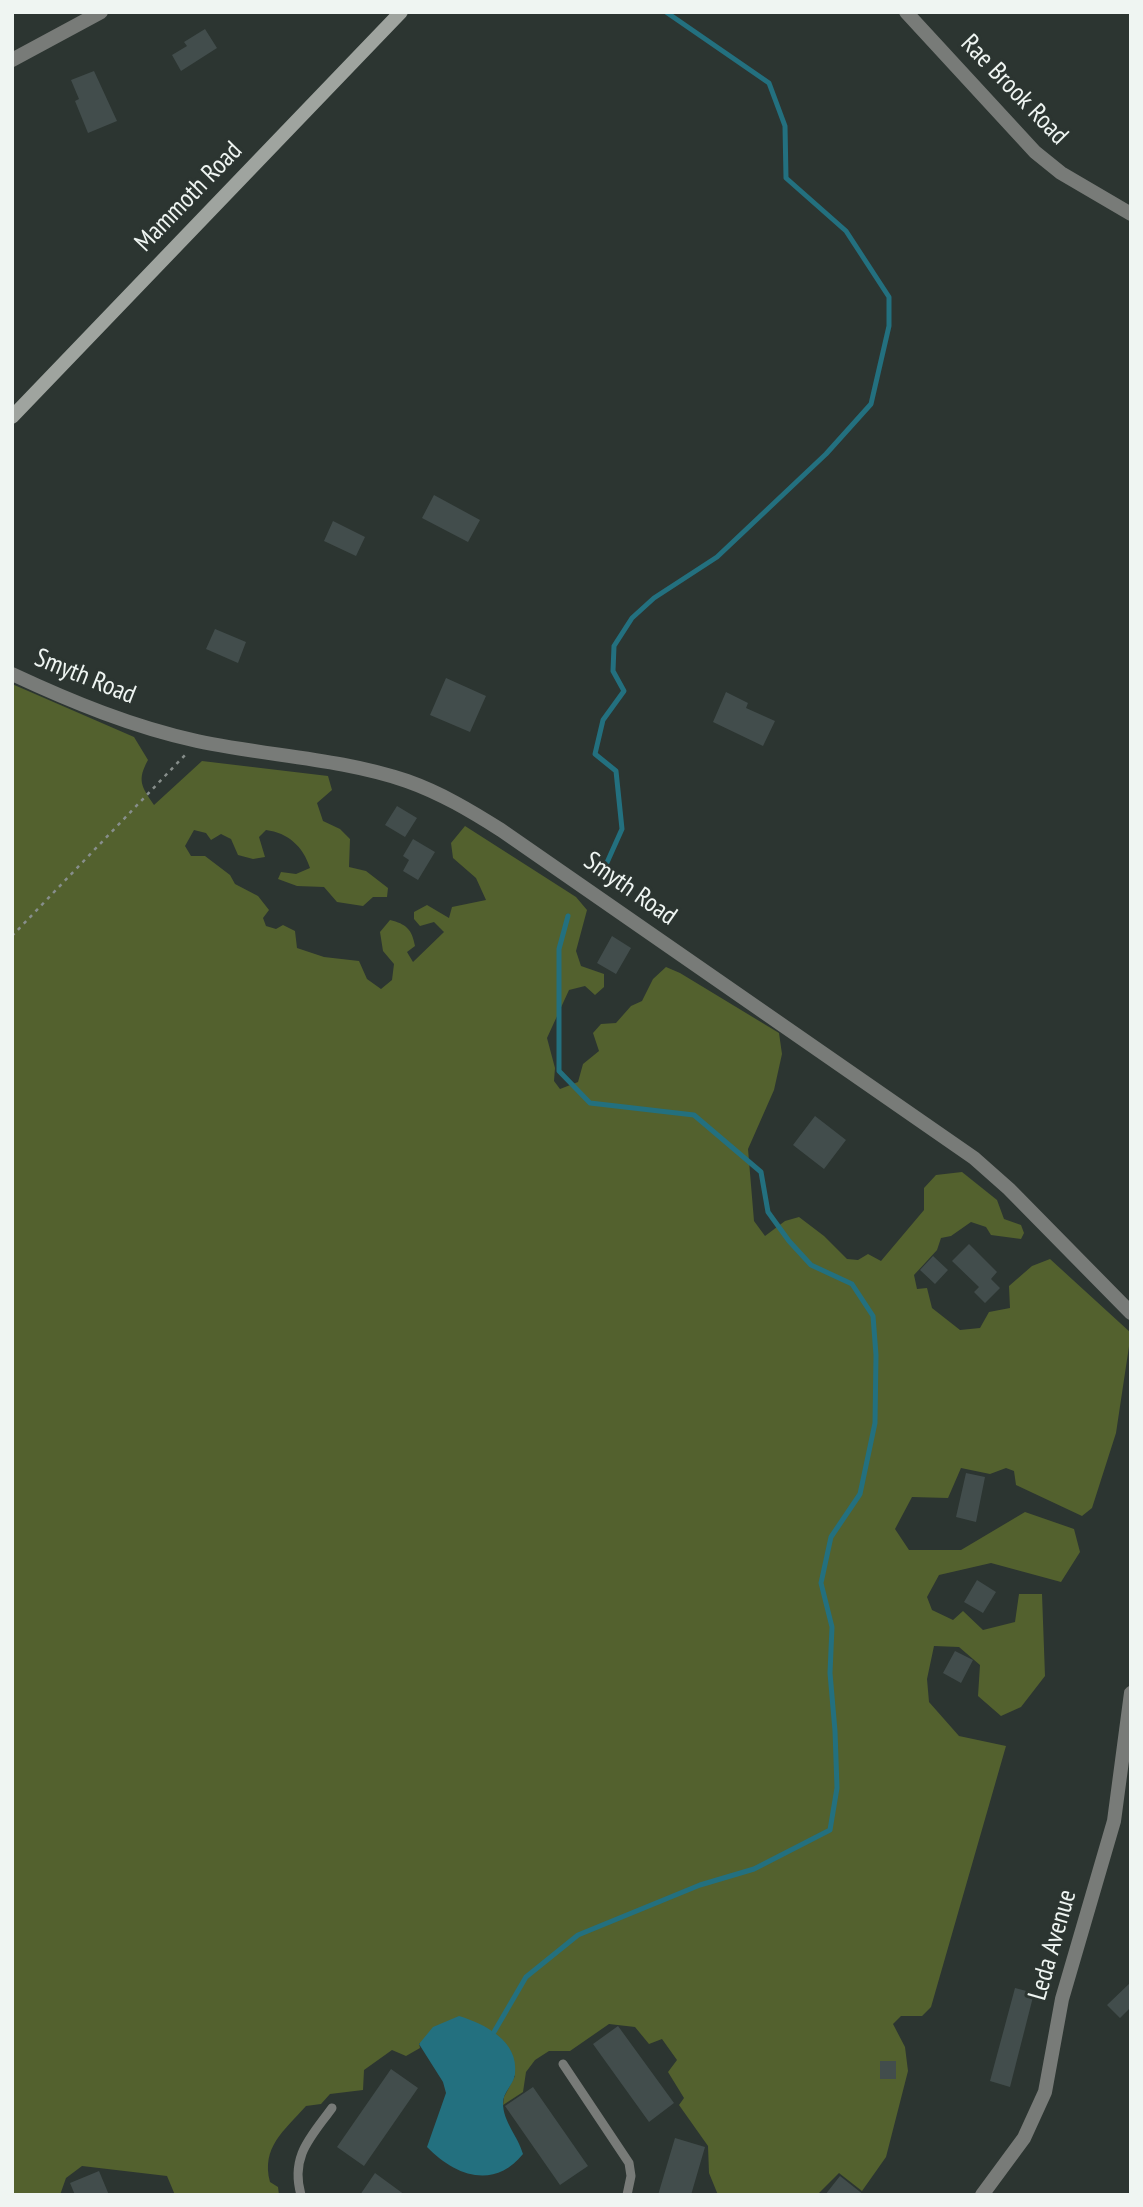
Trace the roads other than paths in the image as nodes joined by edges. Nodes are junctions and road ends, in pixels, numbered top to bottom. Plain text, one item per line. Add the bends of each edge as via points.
1 (101, 12) edge
2 (906, 12) edge
3 (392, 16) edge
4 (12, 60) edge
5 (1131, 214) edge
6 (12, 417) edge
7 (12, 674) edge
8 (1131, 1313) edge
9 (1131, 1693) edge
10 (563, 2064) dead end
11 (332, 2108) dead end
12 (301, 2195) edge
13 (627, 2195) edge
14 (982, 2195) edge

1 - 4 street
2 - 5 street, Rae Brook Road via 1034,152
3 - 6 main road, Mammoth Road
7 - 8 street, Smyth Road via 105,713 198,741 356,767 423,788 481,817 974,1158
9 - 14 street, Leda Avenue via 1114,1821 1062,1999 1045,2092 1024,2138
10 - 13 lane via 629,2163
11 - 12 lane via 301,2154 297,2166

